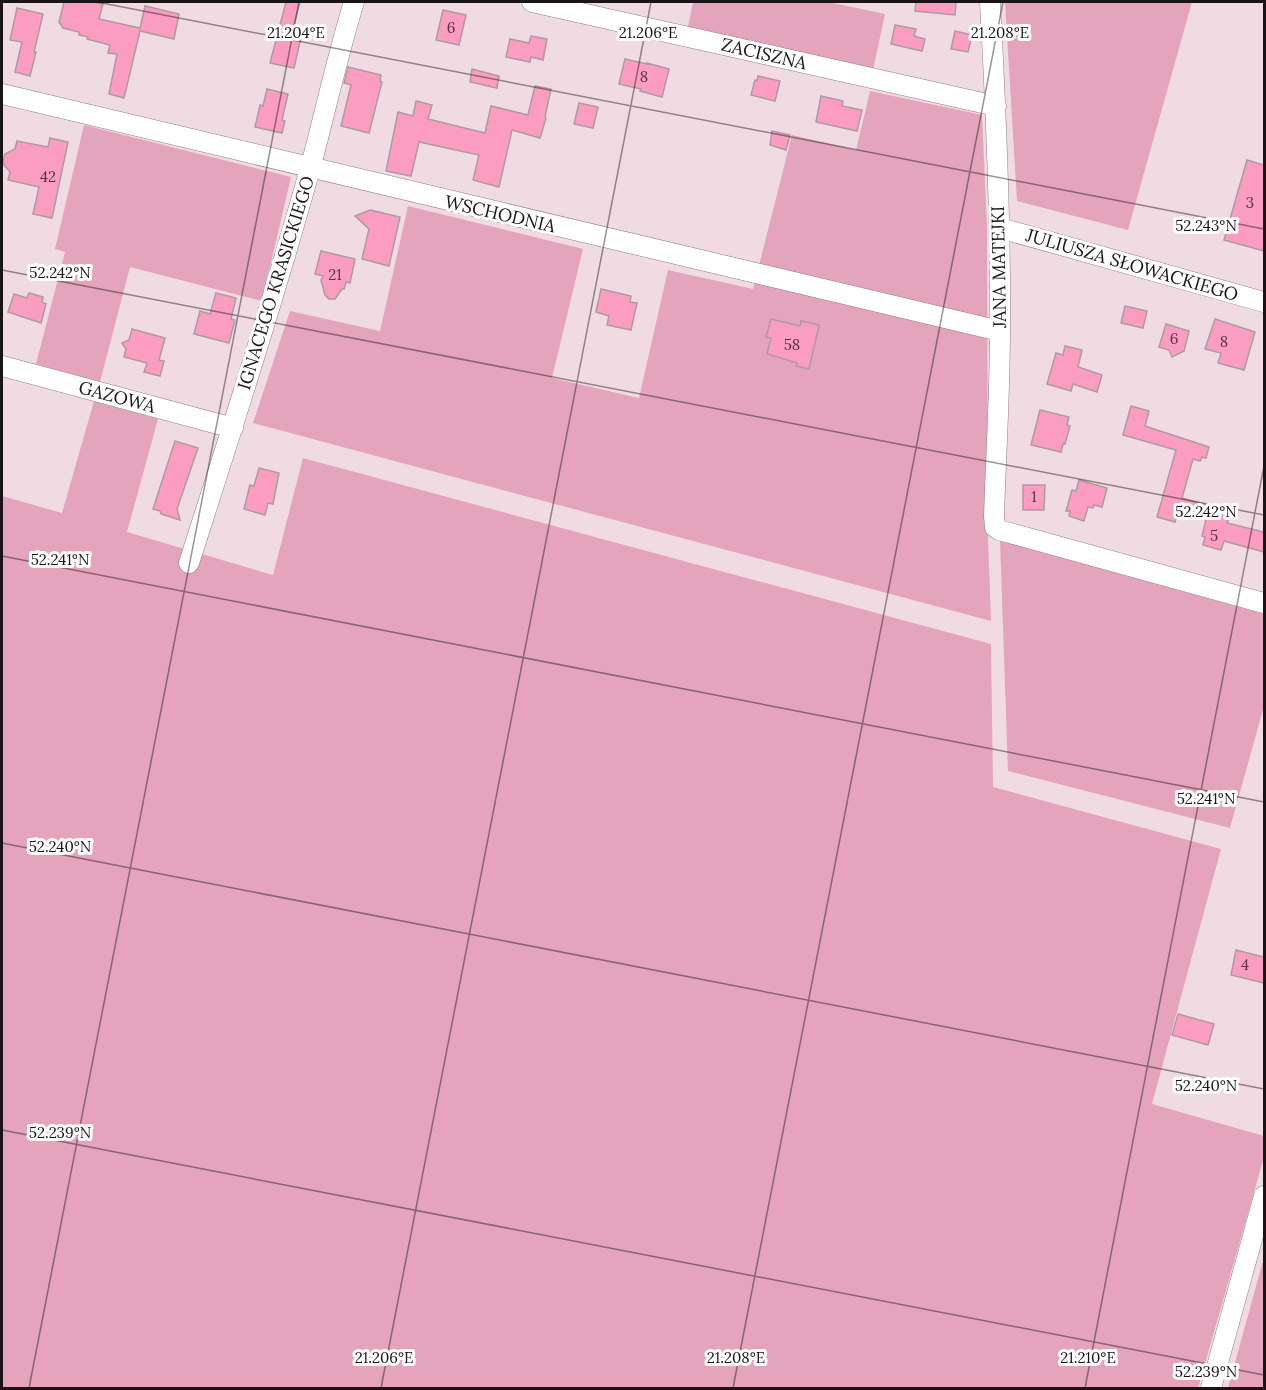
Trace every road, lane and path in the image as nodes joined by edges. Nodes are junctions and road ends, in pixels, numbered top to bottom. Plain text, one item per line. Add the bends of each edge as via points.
1 (354, 2) edge
2 (532, 2) edge
3 (990, 2) edge
4 (2, 94) edge
5 (996, 106) junction
6 (310, 169) junction
7 (1000, 228) junction
8 (1264, 302) edge
9 (1000, 331) junction
10 (2, 366) edge
11 (233, 428) junction
12 (189, 562) dead end
13 (1264, 603) edge
14 (1264, 1196) edge
15 (1211, 1389) edge

1 - 6 street, IGNACEGO KRASICKIEGO
2 - 5 street, ZACISZNA
3 - 5 street, JANA MATEJKI
4 - 6 street, WSCHODNIA
5 - 7 street, JANA MATEJKI
6 - 9 street, WSCHODNIA
6 - 11 street, IGNACEGO KRASICKIEGO
7 - 8 street, JULIUSZA SŁOWACKIEGO
7 - 9 street, JANA MATEJKI
9 - 13 street, JANA MATEJKI via 995,527
10 - 11 street, GAZOWA
11 - 12 street, IGNACEGO KRASICKIEGO
14 - 15 street

